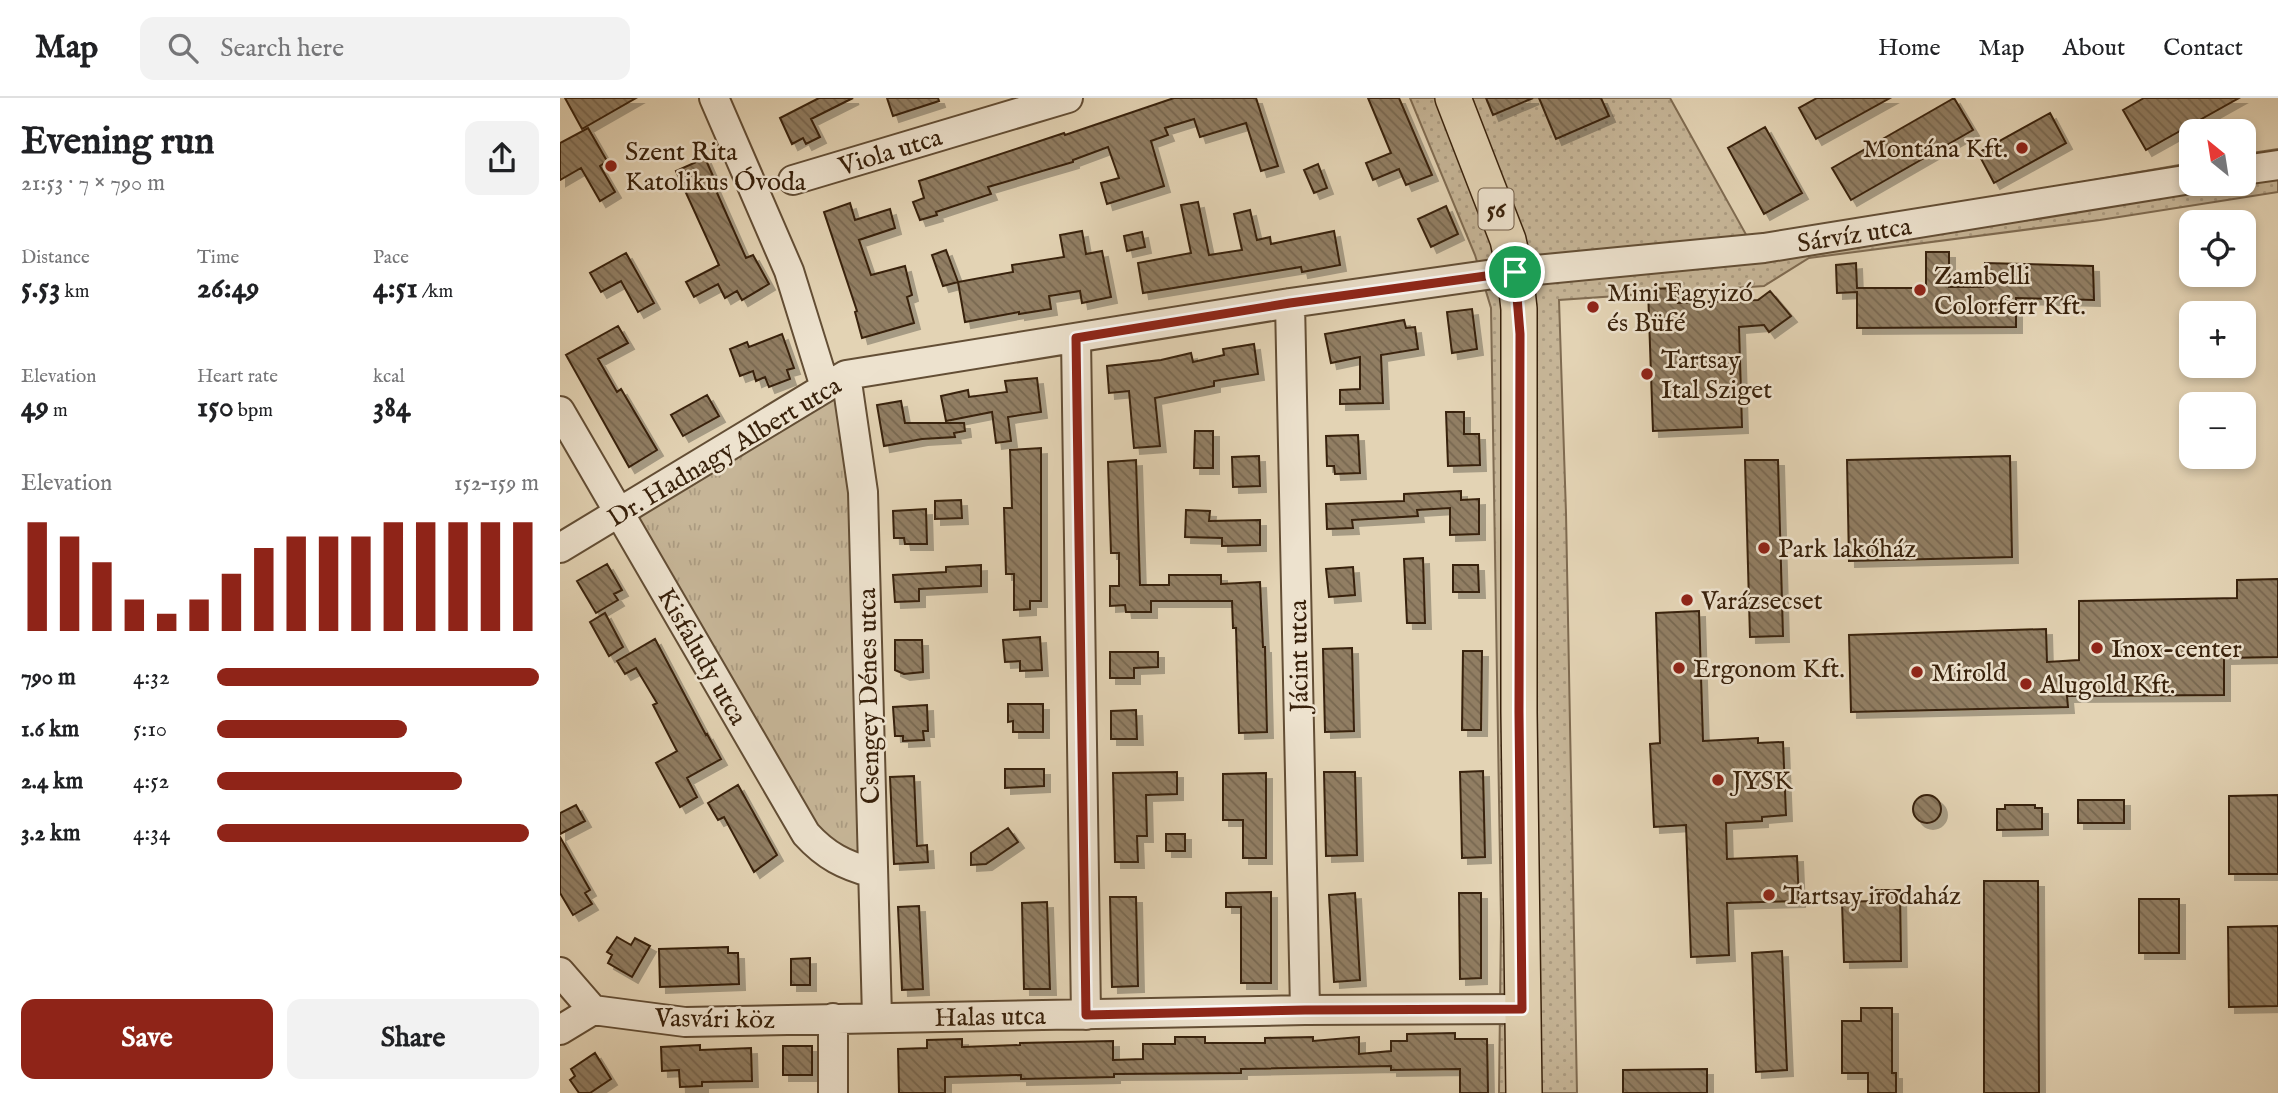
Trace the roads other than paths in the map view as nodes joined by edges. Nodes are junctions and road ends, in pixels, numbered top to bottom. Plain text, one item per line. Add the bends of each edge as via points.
1 (714, 98) edge
2 (1068, 98) edge
3 (1453, 98) edge
4 (2278, 165) edge
5 (2256, 168) edge
6 (793, 180) dead end
7 (2179, 181) edge
8 (1515, 272) junction
9 (1290, 303) junction
10 (1076, 338) junction
11 (835, 381) junction
12 (560, 411) edge
13 (620, 514) junction
14 (560, 548) edge
15 (873, 873) junction
16 (560, 972) edge
17 (1522, 1009) junction
18 (593, 1010) junction
19 (1305, 1010) junction
20 (1086, 1015) junction
21 (877, 1017) junction
22 (834, 1018) junction
23 (560, 1030) edge
24 (833, 1093) edge
25 (1524, 1093) edge

1 - 11 street, Csengey Dénes utca
2 - 6 street, Viola utca
3 - 8 main road, 56 via 1508,240
4 - 5 street
7 - 8 street, Sárvíz utca via 1765,248
8 - 9 street, Dr. Hadnagy Albert utca
8 - 17 main road, 56 via 1520,334
9 - 10 street, Dr. Hadnagy Albert utca
9 - 19 street, Jácint utca
10 - 11 street, Dr. Hadnagy Albert utca
10 - 20 street
11 - 13 street, Dr. Hadnagy Albert utca
11 - 15 street, Csengey Dénes utca via 863,492
12 - 13 street, Kisfaludy utca
13 - 14 street, Dr. Hadnagy Albert utca
13 - 15 street, Kisfaludy utca via 806,834 822,851
15 - 21 street, Csengey Dénes utca
16 - 18 street
17 - 19 street, Halas utca
17 - 25 main road, 56
18 - 22 street, Vasvári köz via 685,1022
18 - 23 street
19 - 20 street, Halas utca
20 - 21 street, Halas utca
21 - 22 street, Vasvári köz
22 - 24 street

